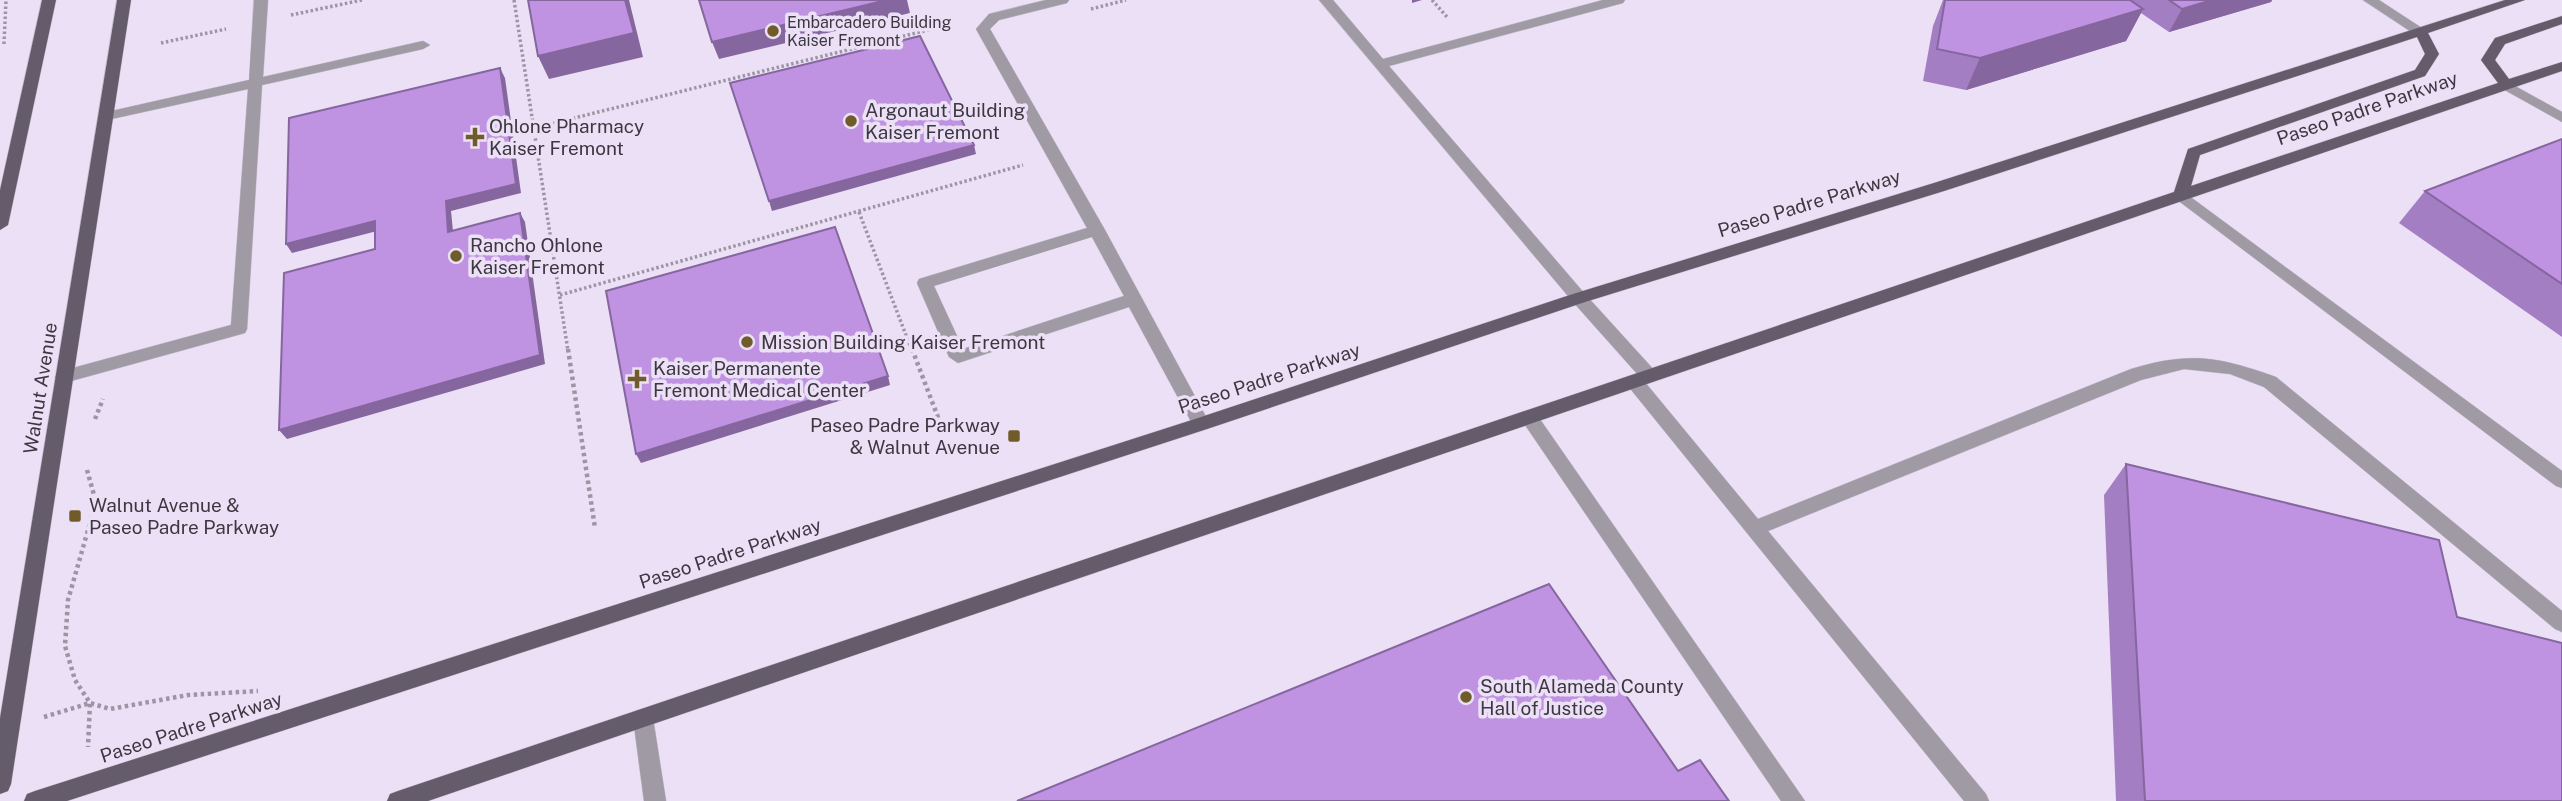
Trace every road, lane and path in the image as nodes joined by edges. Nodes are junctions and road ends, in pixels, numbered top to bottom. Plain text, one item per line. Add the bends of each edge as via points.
1 (6, 0) edge
2 (49, 0) edge
3 (124, 0) edge
4 (261, 0) edge
5 (362, 0) edge
6 (514, 0) edge
7 (1062, 0) edge
8 (1326, 0) edge
9 (1432, 0) edge
10 (1618, 0) edge
11 (2370, 0) edge
12 (2518, 0) edge
13 (290, 15) dead end
14 (2562, 20) edge
15 (1455, 25) dead end
16 (940, 27) dead end
17 (226, 29) dead end
18 (2421, 32) junction
19 (161, 43) dead end
20 (423, 45) dead end
21 (3, 48) dead end
22 (1379, 64) junction
23 (2562, 66) edge
24 (255, 81) junction
25 (2506, 85) junction
26 (107, 116) junction
27 (2562, 118) edge
28 (534, 128) junction
29 (1028, 164) dead end
30 (2181, 195) junction
31 (859, 212) junction
32 (0, 225) edge
33 (1097, 230) junction
34 (560, 295) junction
35 (1579, 298) junction
36 (1134, 299) junction
37 (65, 377) junction
38 (1642, 379) junction
39 (1529, 417) junction
40 (1201, 424) junction
41 (944, 433) dead end
42 (2558, 473) edge
43 (595, 528) dead end
44 (1755, 528) junction
45 (2562, 623) edge
46 (188, 695) dead end
47 (90, 703) dead end
48 (118, 708) dead end
49 (643, 718) junction
50 (88, 750) dead end
51 (0, 784) edge
52 (35, 801) edge
53 (398, 801) edge
54 (655, 801) edge
55 (1794, 801) edge
56 (1978, 801) edge

1 - 21 path
2 - 32 main road
3 - 26 main road, Walnut Avenue
4 - 24 street
5 - 13 path
6 - 28 path
7 - 33 street via 994,17 983,29
8 - 22 street
9 - 15 path
10 - 22 street
11 - 18 street
12 - 18 main road, Paseo Padre Parkway
14 - 25 main road via 2500,41 2488,60
16 - 28 path
17 - 19 path
18 - 30 main road via 2432,54 2420,73 2193,152
18 - 35 main road, Paseo Padre Parkway
20 - 24 street
22 - 35 street
23 - 25 main road, Paseo Padre Parkway
24 - 26 street
24 - 37 street via 239,329
25 - 27 street
25 - 30 main road, Paseo Padre Parkway
26 - 37 main road, Walnut Avenue
28 - 34 path
29 - 31 path
30 - 38 main road, Paseo Padre Parkway
30 - 42 street
31 - 34 path
31 - 41 path
33 - 36 street
33 - 36 street via 925,283 958,357
34 - 43 path
35 - 38 street
35 - 40 main road, Paseo Padre Parkway
36 - 40 street
37 - 51 main road, Walnut Avenue
38 - 39 main road, Paseo Padre Parkway
38 - 44 street
39 - 49 main road, Paseo Padre Parkway
39 - 55 street
40 - 52 main road, Paseo Padre Parkway
44 - 45 street via 2137,374 2184,363 2231,368 2270,382
44 - 56 street
46 - 48 path
47 - 50 path
49 - 53 main road, Paseo Padre Parkway
49 - 54 street

